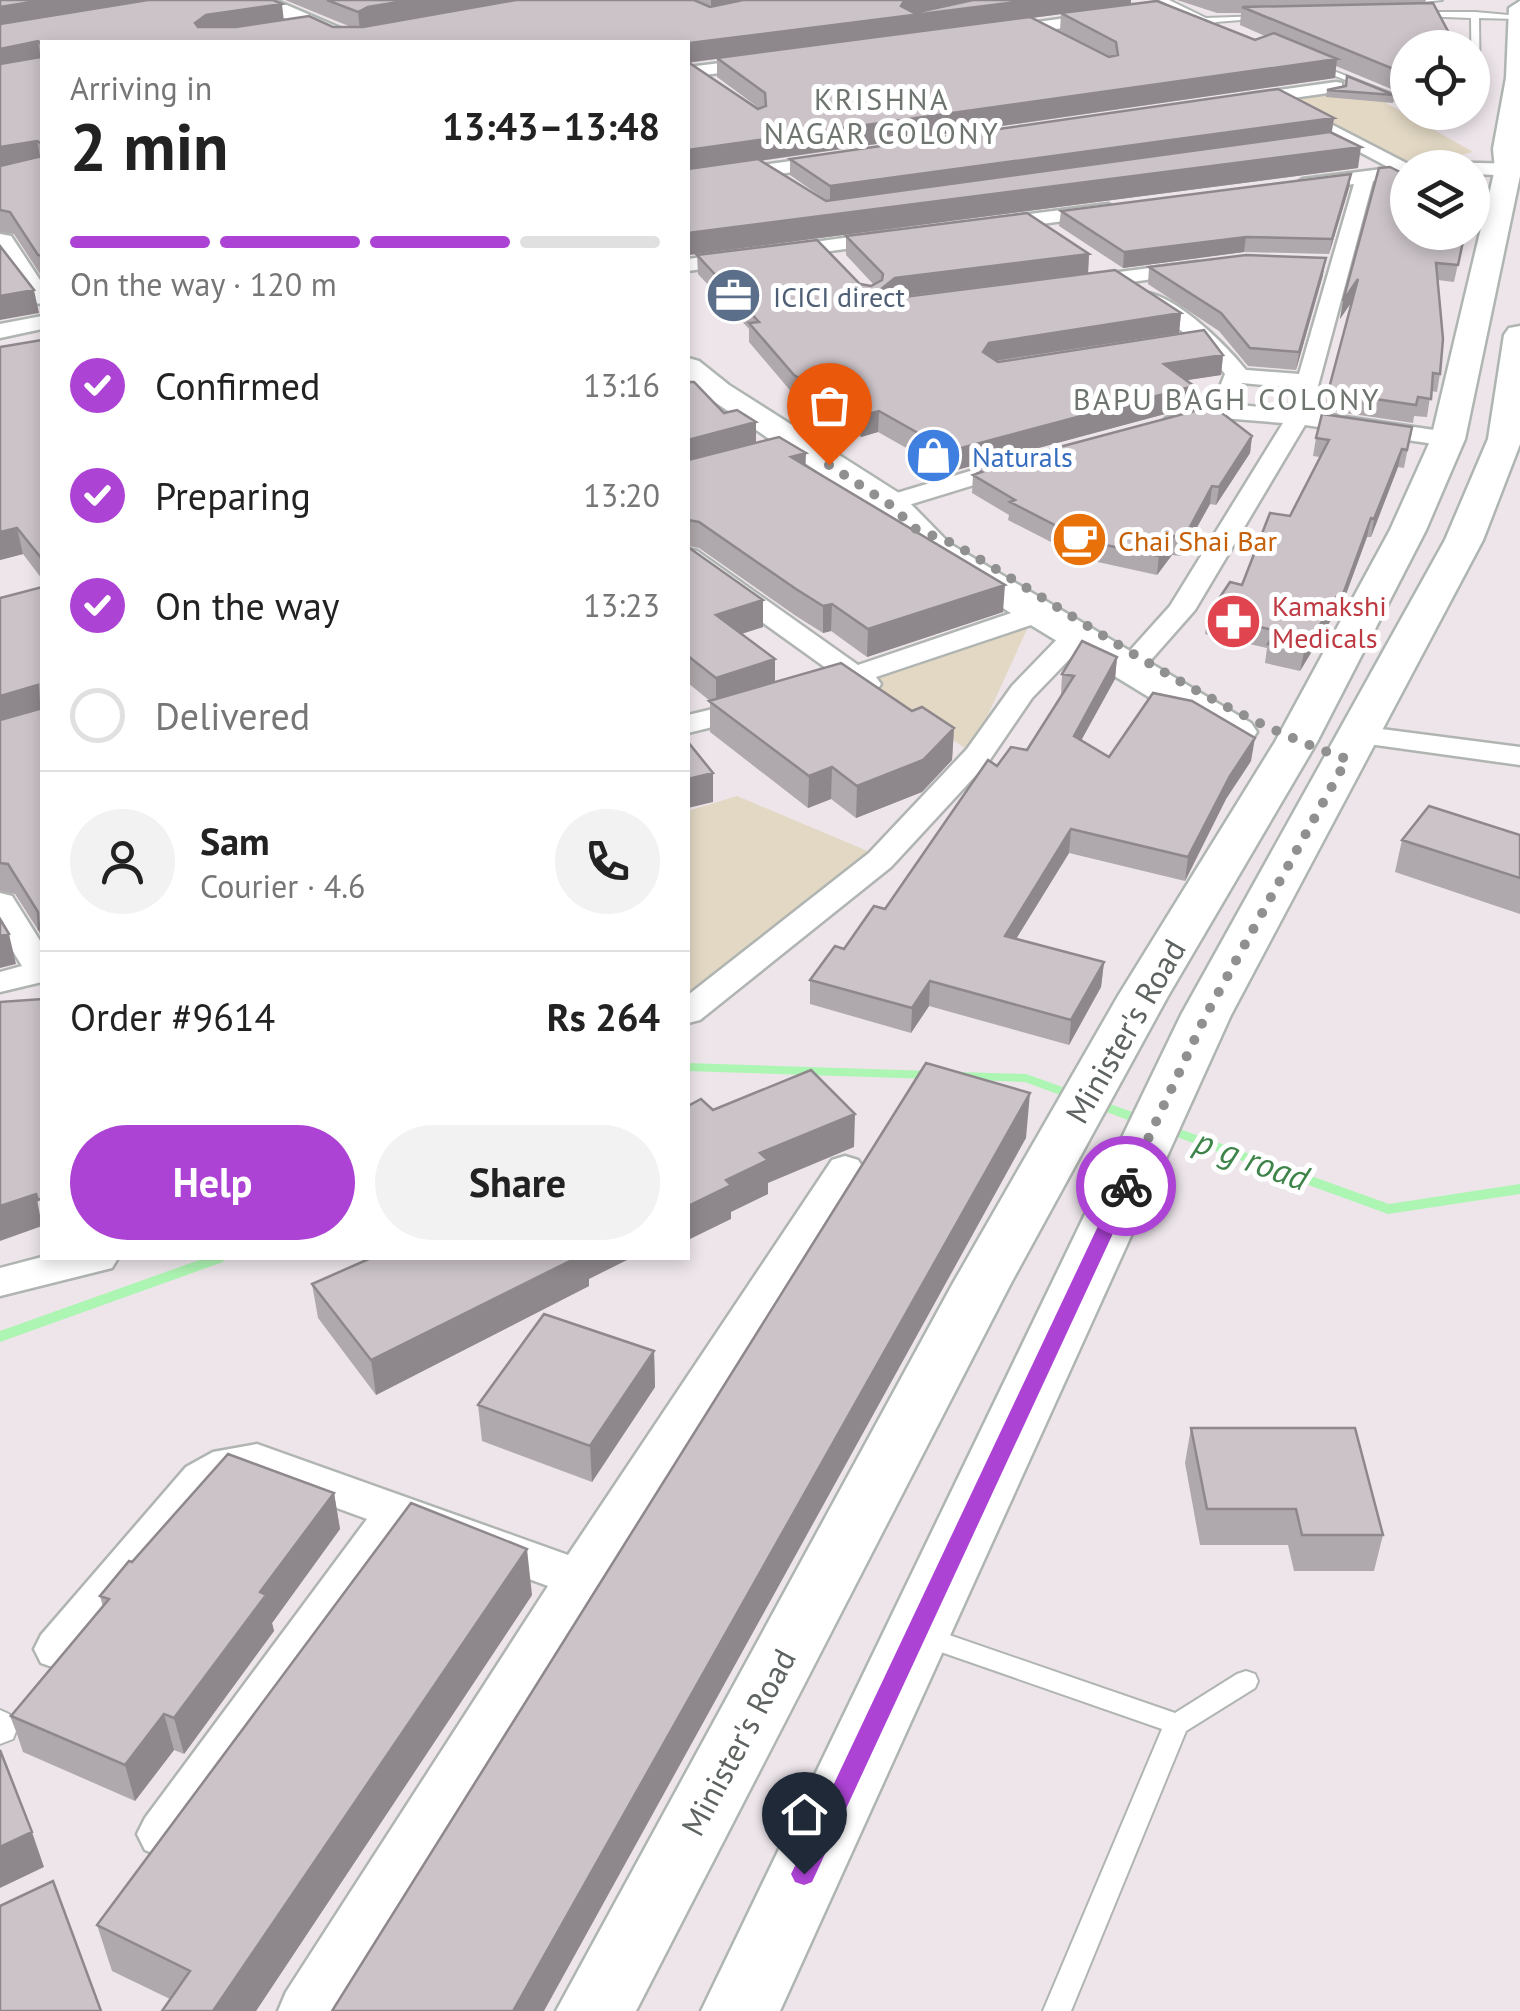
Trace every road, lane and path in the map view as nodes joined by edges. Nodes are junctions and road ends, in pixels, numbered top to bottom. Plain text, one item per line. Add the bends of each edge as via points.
1 (256, 0) edge
2 (291, 0) edge
3 (1438, 0) edge
4 (1400, 2) edge
5 (1146, 8) edge
6 (1266, 9) edge
7 (1002, 13) edge
8 (1190, 13) junction
9 (1513, 13) edge
10 (1413, 14) edge
11 (1475, 14) junction
12 (1280, 18) edge
13 (1203, 20) junction
14 (318, 26) junction
15 (1034, 28) junction
16 (1475, 30) edge
17 (282, 31) edge
18 (1231, 35) joint
19 (977, 36) edge
20 (362, 38) edge
21 (1063, 44) edge
22 (780, 56) edge
23 (1309, 62) edge
24 (690, 72) edge
25 (690, 73) edge
26 (1336, 87) edge
27 (718, 91) edge
28 (1267, 96) junction
29 (1390, 96) edge
30 (1223, 103) edge
31 (1352, 140) junction
32 (1316, 145) edge
33 (853, 158) edge
34 (1390, 160) edge
35 (1514, 170) edge
36 (764, 171) junction
37 (1390, 173) edge
38 (1365, 176) junction
39 (690, 181) edge
40 (1286, 187) edge
41 (794, 192) edge
42 (1128, 207) edge
43 (1030, 220) junction
44 (973, 227) edge
45 (916, 234) edge
46 (0, 240) edge
47 (1058, 240) edge
48 (821, 246) junction
49 (1086, 259) edge
50 (1226, 264) edge
51 (690, 265) edge
52 (845, 271) edge
53 (1114, 279) junction
54 (1060, 286) edge
55 (40, 295) edge
56 (40, 324) edge
57 (0, 330) edge
58 (1520, 335) edge
59 (1208, 340) junction
60 (1170, 345) edge
61 (690, 372) edge
62 (1239, 376) junction
63 (1308, 382) junction
64 (702, 395) edge
65 (1222, 412) junction
66 (1298, 418) junction
67 (1154, 428) edge
68 (1448, 439) junction
69 (1042, 458) edge
70 (903, 516) junction
71 (690, 558) edge
72 (716, 577) junction
73 (690, 587) edge
74 (1039, 613) junction
75 (1076, 636) junction
76 (1140, 655) junction
77 (855, 676) junction
78 (886, 696) edge
79 (690, 724) edge
80 (947, 735) edge
81 (1291, 750) junction
82 (978, 755) junction
83 (1520, 756) edge
84 (1347, 757) junction
85 (0, 902) edge
86 (40, 967) edge
87 (40, 970) edge
88 (0, 982) edge
89 (690, 1010) edge
90 (845, 1170) dead end
91 (90, 1260) edge
92 (0, 1282) edge
93 (398, 1512) junction
94 (578, 1578) junction
95 (916, 1634) junction
96 (58, 1649) dead end
97 (1246, 1681) dead end
98 (0, 1722) edge
99 (1177, 1724) junction
100 (0, 1734) edge
101 (163, 1834) edge
102 (305, 2011) edge
103 (595, 2011) edge
104 (740, 2011) edge
105 (1057, 2011) edge

1 - 14 main road
2 - 20 main road
3 - 4 lane
5 - 8 lane
5 - 15 street
5 - 18 street
6 - 8 lane
7 - 15 street
8 - 13 lane
9 - 11 lane
9 - 35 main road, Minister's Road via 1518,78 1506,149
10 - 11 lane
11 - 16 lane
12 - 13 lane
13 - 18 lane
14 - 17 street
14 - 20 main road
15 - 19 street
15 - 21 street
22 - 24 street
23 - 29 lane
25 - 27 street
26 - 28 street
28 - 30 street
28 - 31 street
31 - 32 street
31 - 34 street
33 - 36 street
35 - 68 main road, Minister's Road
36 - 39 street
36 - 41 street
37 - 38 street
38 - 40 street
38 - 63 street via 1333,264
42 - 43 street
43 - 44 street
43 - 47 street
45 - 48 street
46 - 55 street
48 - 51 street
48 - 52 street
49 - 53 street
50 - 53 street
53 - 54 street
53 - 59 street
56 - 57 street
58 - 84 main road, Minister's Road via 1505,438 1464,540
59 - 60 street
59 - 62 street
61 - 64 main road
62 - 63 street
62 - 65 street via 1232,379
63 - 66 street
64 - 70 main road via 782,450
65 - 66 street
65 - 67 street
66 - 68 street
66 - 76 street via 1181,610
68 - 81 main road, Minister's Road via 1408,530
69 - 70 street
70 - 74 main road via 937,552
70 - 76 main road
71 - 72 street
72 - 73 street
72 - 77 street
74 - 75 main road
74 - 77 street
75 - 81 main road
75 - 82 street via 1022,692
76 - 81 main road
77 - 78 street
77 - 79 street
80 - 82 street
81 - 84 main road
81 - 103 main road, Minister's Road via 981,1285
82 - 89 street via 880,860
83 - 84 street
84 - 95 main road, Minister's Road via 1206,1015
85 - 86 street
87 - 88 street
90 - 94 street
91 - 92 street
93 - 94 street
93 - 96 street via 257,1460 229,1464 202,1478
93 - 101 street
94 - 102 street
95 - 99 lane
95 - 104 main road, Minister's Road
97 - 99 lane
98 - 100 lane
99 - 105 lane

